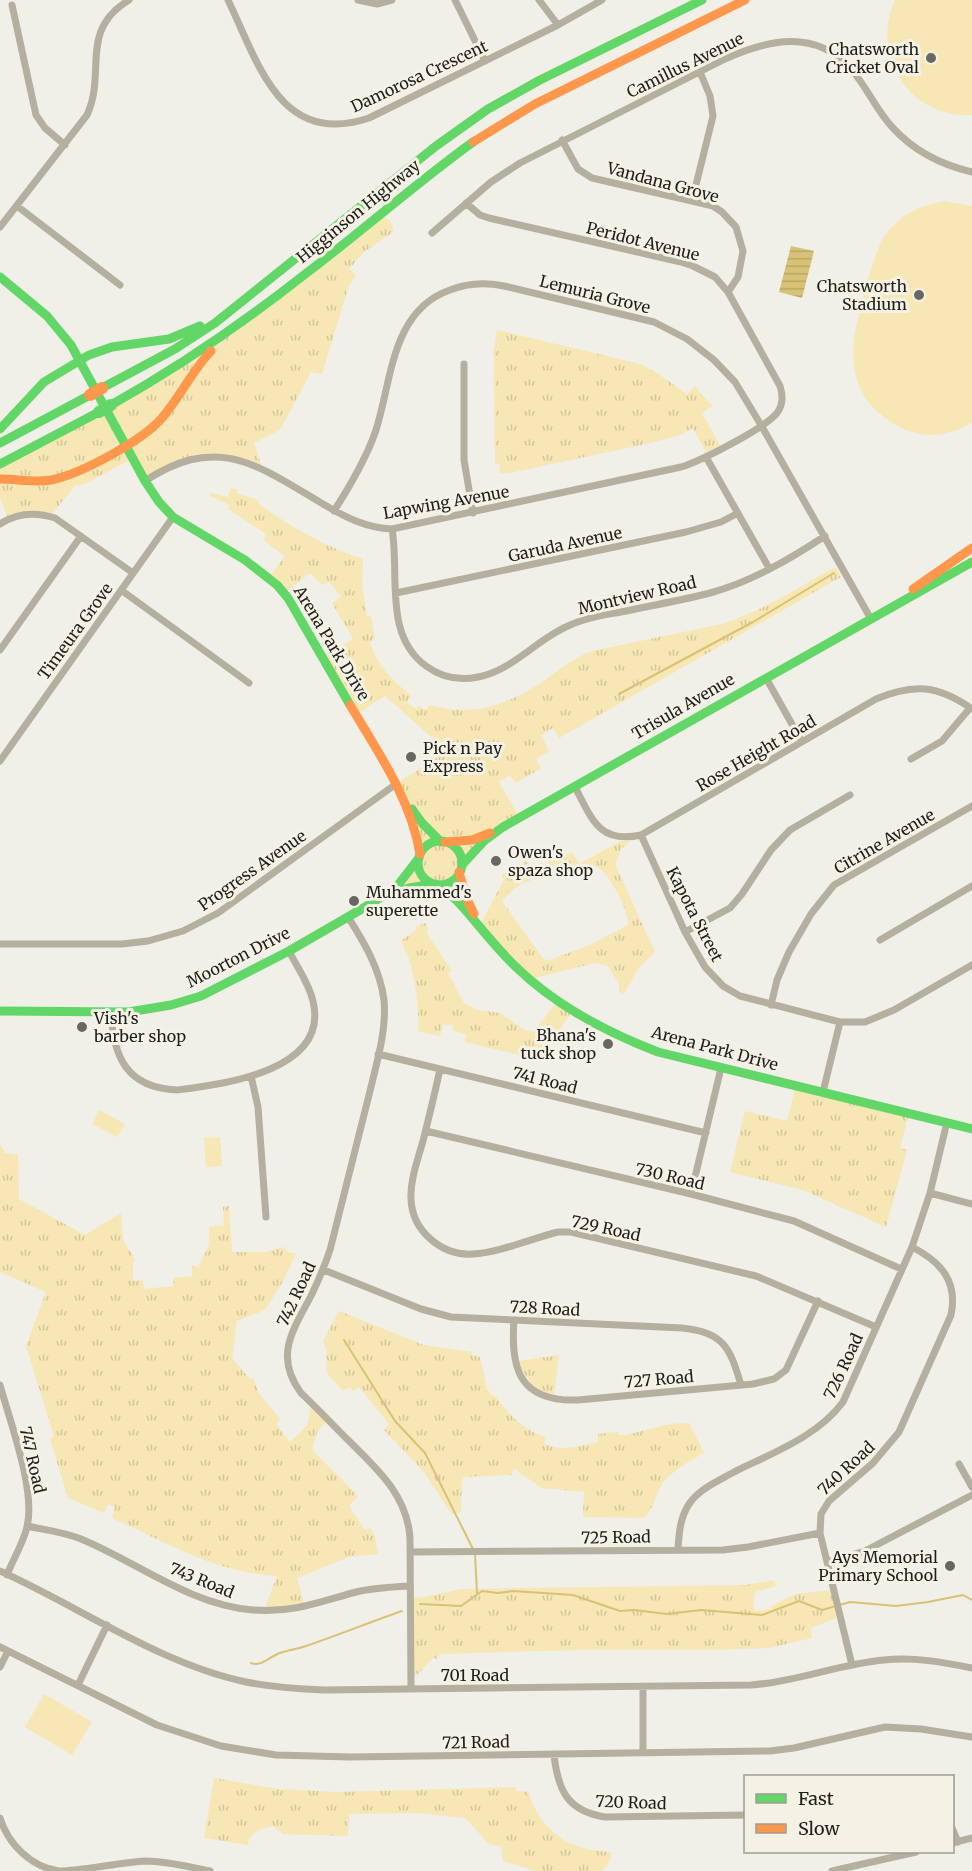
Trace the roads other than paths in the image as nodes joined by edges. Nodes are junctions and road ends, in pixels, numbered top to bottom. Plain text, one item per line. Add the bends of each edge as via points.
1 (129, 0) edge
2 (228, 0) edge
3 (358, 0) edge
4 (392, 0) edge
5 (454, 0) edge
6 (539, 0) edge
7 (602, 0) edge
8 (702, 0) edge
9 (745, 0) edge
10 (593, 3) edge
11 (12, 5) dead end
12 (558, 25) junction
13 (485, 61) junction
14 (700, 72) junction
15 (562, 140) junction
16 (65, 145) junction
17 (972, 172) edge
18 (692, 201) junction
19 (466, 203) junction
20 (17, 206) junction
21 (0, 227) edge
22 (432, 233) dead end
23 (280, 273) junction
24 (305, 275) junction
25 (0, 277) edge
26 (120, 285) dead end
27 (728, 292) junction
28 (80, 360) junction
29 (464, 364) dead end
30 (101, 400) junction
31 (761, 425) junction
32 (0, 429) edge
33 (0, 443) edge
34 (126, 445) junction
35 (706, 457) junction
36 (0, 464) edge
37 (0, 479) edge
38 (145, 481) junction
39 (334, 511) junction
40 (473, 513) junction
41 (738, 513) junction
42 (173, 517) junction
43 (0, 524) edge
44 (392, 529) junction
45 (81, 536) junction
46 (825, 536) junction
47 (972, 548) edge
48 (972, 562) edge
49 (768, 568) junction
50 (133, 573) junction
51 (121, 590) junction
52 (396, 593) junction
53 (875, 616) junction
54 (0, 650) edge
55 (766, 678) junction
56 (249, 683) dead end
57 (971, 708) edge
58 (802, 742) junction
59 (910, 759) dead end
60 (0, 761) edge
61 (576, 786) junction
62 (398, 787) junction
63 (850, 795) dead end
64 (972, 806) edge
65 (503, 827) junction
66 (641, 835) junction
67 (443, 842) junction
68 (420, 856) junction
69 (461, 869) junction
70 (436, 885) junction
71 (972, 886) edge
72 (372, 903) junction
73 (348, 917) junction
74 (686, 932) junction
75 (483, 933) junction
76 (880, 940) dead end
77 (0, 944) edge
78 (289, 951) junction
79 (972, 965) edge
80 (771, 1005) junction
81 (0, 1011) edge
82 (111, 1012) junction
83 (840, 1022) junction
84 (378, 1054) junction
85 (721, 1068) junction
86 (440, 1069) junction
87 (251, 1076) junction
88 (823, 1092) junction
89 (946, 1122) junction
90 (972, 1129) edge
91 (426, 1131) junction
92 (706, 1133) junction
93 (930, 1193) junction
94 (691, 1194) junction
95 (972, 1204) edge
96 (266, 1217) dead end
97 (912, 1247) junction
98 (902, 1269) junction
99 (324, 1270) junction
100 (818, 1301) junction
101 (514, 1320) junction
102 (876, 1327) junction
103 (0, 1385) edge
104 (741, 1385) junction
105 (959, 1464) dead end
106 (972, 1487) edge
107 (972, 1495) edge
108 (27, 1526) junction
109 (820, 1533) junction
110 (678, 1549) junction
111 (410, 1552) junction
112 (827, 1562) junction
113 (4, 1573) edge
114 (410, 1586) junction
115 (106, 1625) junction
116 (0, 1647) edge
117 (8, 1651) junction
118 (852, 1665) junction
119 (0, 1667) edge
120 (972, 1668) edge
121 (78, 1685) junction
122 (643, 1687) junction
123 (411, 1689) junction
124 (972, 1737) edge
125 (643, 1753) junction
126 (554, 1755) junction
127 (744, 1815) edge
128 (0, 1818) edge
129 (972, 1838) edge
130 (955, 1842) edge
131 (908, 1853) edge
132 (173, 1868) edge
133 (59, 1871) edge
134 (210, 1871) edge
135 (832, 1871) edge

1 - 16 street via 115,9 102,29 96,51 92,106
2 - 13 street, Damorosa Crescent via 272,90 290,108 320,122 354,123 369,118
3 - 4 street via 377,4
5 - 13 street
6 - 12 street
7 - 10 street, Damorosa Crescent
8 - 23 main road, Higginson Highway via 488,109 436,146
9 - 24 main road, Higginson Highway via 510,118 453,156
10 - 12 street, Damorosa Crescent
11 - 16 street via 36,115
12 - 13 street, Damorosa Crescent
14 - 15 street, Camillus Avenue
14 - 17 street, Camillus Avenue via 772,42 794,41 819,47 850,68 884,118 902,136 937,160
14 - 18 street via 710,96 712,116
15 - 18 street, Vandana Grove via 578,169 592,178
15 - 19 street, Camillus Avenue via 507,170
16 - 20 street
18 - 27 street, Vandana Grove via 722,212 741,238 740,271
19 - 22 street, Camillus Avenue
19 - 27 street, Peridot Avenue via 489,218 693,266 715,277
20 - 21 street
20 - 26 street
23 - 28 main road via 188,332 156,342 105,348
23 - 30 main road, Higginson Highway via 194,338
24 - 30 main road, Higginson Highway via 196,355
24 - 34 main road via 210,352 158,423
25 - 28 main road, Arena Park Drive via 47,316
27 - 31 street, Peridot Avenue via 782,392 778,412
28 - 30 main road, Arena Park Drive
28 - 32 main road via 44,382
29 - 40 street via 464,460
30 - 33 main road, Higginson Highway
30 - 34 main road, Arena Park Drive
30 - 36 main road, Higginson Highway
31 - 35 street, Lapwing Avenue
31 - 39 street, Lemuria Grove via 723,368 670,330 640,317 504,286 463,286 434,297 408,323 397,347 367,454
31 - 46 street, Lemuria Grove
34 - 37 main road via 58,479
34 - 38 main road, Arena Park Drive
35 - 40 street, Lapwing Avenue via 664,472
35 - 41 street
38 - 39 street, Lapwing Avenue via 190,460 235,458 262,469
38 - 42 main road, Arena Park Drive
39 - 44 street, Lapwing Avenue via 362,525
40 - 44 street, Lapwing Avenue
41 - 49 street
41 - 52 street, Garuda Avenue via 694,530
42 - 50 street, Timeura Grove
42 - 62 main road, Arena Park Drive via 245,560 288,598
43 - 45 street via 17,516 44,515
44 - 52 street, Montview Road
45 - 50 street
45 - 54 street
46 - 49 street, Montview Road
46 - 53 street, Lemuria Grove
47 - 53 main road, Trisula Avenue
48 - 53 main road, Trisula Avenue
49 - 52 street, Montview Road via 710,593 579,621 501,668 467,679 446,676 416,657 401,633
50 - 51 street, Timeura Grove
51 - 56 street
51 - 60 street, Timeura Grove
53 - 55 main road, Trisula Avenue
55 - 58 street
55 - 61 main road, Trisula Avenue
57 - 58 street, Rose Height Road via 935,690 900,691 876,699
57 - 59 street via 942,741
58 - 66 street, Rose Height Road
61 - 65 main road, Trisula Avenue
61 - 66 street via 602,830 614,836
62 - 67 main road, Arena Park Drive via 422,824
62 - 68 main road, Arena Park Drive via 416,828
62 - 77 street, Progress Avenue via 190,929 122,944
63 - 74 street via 783,836 735,904
64 - 80 street, Citrine Avenue via 834,885 789,952
65 - 67 main road, Trisula Avenue via 472,840
65 - 69 main road, Trisula Avenue via 484,841
66 - 74 street, Kapota Street
67 - 68 main road via 429,845
67 - 69 main road, Arena Park Drive via 458,852
68 - 70 main road, Arena Park Drive via 420,872
68 - 72 main road, Moorton Drive via 398,885
69 - 70 main road via 452,881
69 - 75 main road, Arena Park Drive via 466,897
70 - 72 main road, Moorton Drive via 401,890
70 - 75 main road, Arena Park Drive via 461,905
71 - 76 street
72 - 73 main road, Moorton Drive
73 - 78 main road, Moorton Drive
73 - 84 street, 742 Road via 380,979 384,1011
74 - 80 street, Kapota Street via 705,967 723,986 740,996
75 - 85 main road, Arena Park Drive via 534,984 579,1017 647,1048
78 - 82 main road, Moorton Drive via 185,1002
78 - 87 street via 313,999 313,1025 296,1054
79 - 83 street, Kapota Street via 876,1019
80 - 83 street, Kapota Street
81 - 82 main road, Moorton Drive
82 - 87 street via 116,1050 124,1065 145,1083 177,1090
83 - 88 street
84 - 86 street, 741 Road
84 - 99 street, 742 Road
85 - 88 main road, Arena Park Drive
85 - 92 street
86 - 91 street, 729 Road
86 - 92 street, 741 Road
87 - 96 street via 258,1107
88 - 89 main road, Arena Park Drive
89 - 90 main road, Arena Park Drive
89 - 93 street, 726 Road
91 - 94 street, 730 Road
91 - 100 street, 729 Road via 411,1192 412,1209 427,1236 447,1250 477,1254 571,1232 756,1276
92 - 94 street
93 - 95 street
93 - 97 street, 726 Road
94 - 98 street, 730 Road via 794,1221
97 - 98 street, 726 Road
97 - 109 street, 740 Road via 930,1258 947,1276 954,1303 951,1315 899,1432 873,1463 829,1501 821,1514
98 - 102 street, 726 Road
99 - 101 street, 728 Road via 441,1315
99 - 111 street, 742 Road via 292,1333 288,1367 301,1393 396,1491 409,1527
100 - 102 street, 729 Road
100 - 104 street, 727 Road via 786,1370 774,1379
101 - 104 street, 728 Road via 703,1330 730,1351
101 - 104 street, 727 Road via 517,1368 529,1386 551,1399
102 - 110 street, 726 Road via 835,1413 808,1434 699,1493 682,1518
103 - 108 street, 747 Road via 26,1481
105 - 106 street
107 - 112 street via 866,1551
108 - 113 street, 747 Road
108 - 114 street, 743 Road via 77,1537 188,1592 237,1608 284,1610 372,1589
109 - 110 street, 725 Road via 748,1548
109 - 112 street, 740 Road
110 - 111 street, 725 Road
111 - 114 street, 742 Road
112 - 118 street, 740 Road
113 - 115 street, 701 Road
114 - 123 street, 742 Road
115 - 121 street
115 - 123 street, 701 Road via 188,1664 244,1682 305,1689
116 - 117 street, 721 Road
117 - 119 street
117 - 121 street, 721 Road
118 - 120 street, 701 Road via 919,1659
118 - 122 street, 701 Road via 763,1684
121 - 126 street, 721 Road via 157,1725 221,1746 276,1755
122 - 123 street, 701 Road
122 - 125 street
124 - 125 street, 721 Road via 892,1727 779,1750
125 - 126 street, 721 Road
126 - 127 street, 720 Road via 563,1793 594,1816
128 - 133 street via 21,1852
129 - 130 street
131 - 135 street
132 - 133 street via 142,1861
132 - 134 street

